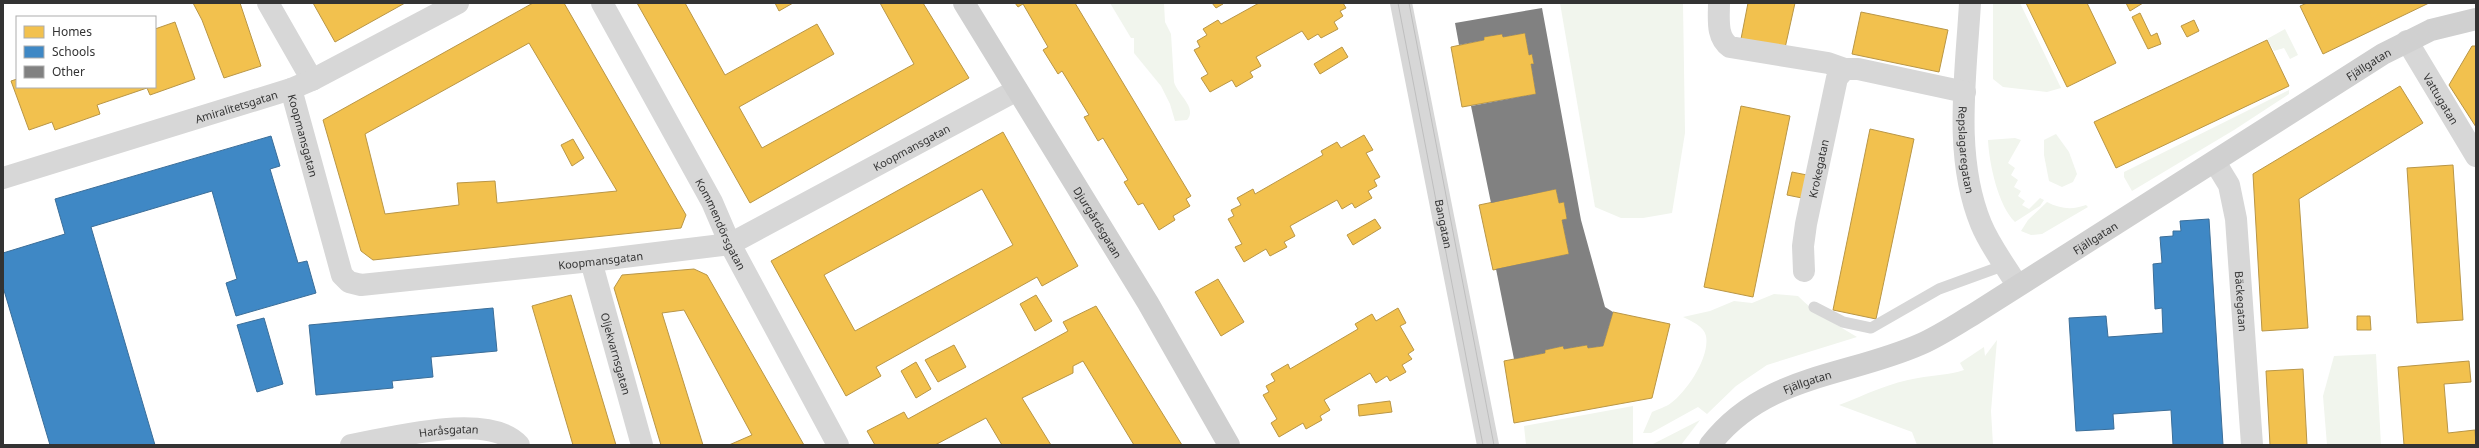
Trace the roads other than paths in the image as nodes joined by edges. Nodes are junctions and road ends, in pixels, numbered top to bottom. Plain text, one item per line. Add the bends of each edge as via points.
1 (268, 3) edge
2 (458, 3) edge
3 (602, 3) edge
4 (964, 3) edge
5 (1400, 3) edge
6 (1719, 3) edge
7 (1970, 3) edge
8 (2476, 19) edge
9 (2406, 41) junction
10 (1845, 69) junction
11 (312, 80) junction
12 (291, 89) junction
13 (1017, 90) junction
14 (1965, 92) junction
15 (2476, 156) edge
16 (2215, 162) junction
17 (3, 178) edge
18 (730, 244) junction
19 (591, 261) junction
20 (2005, 265) junction
21 (1804, 271) dead end
22 (2017, 285) junction
23 (1814, 307) dead end
24 (351, 445) edge
25 (518, 445) edge
26 (642, 445) edge
27 (838, 445) edge
28 (1228, 445) edge
29 (1488, 445) edge
30 (1710, 445) edge
31 (2252, 445) edge

1 - 11 street
2 - 11 street, Amiralitetsgatan
3 - 18 street, Kommendörsgatan via 712,202
4 - 13 street, Djurgårdsgatan
5 - 29 street, Bangatan
6 - 10 street via 1719,33 1722,42 1730,47 1828,63
7 - 14 street, Repslagaregatan
8 - 9 street, Fjällgatan via 2436,28
9 - 15 street, Vattugatan
9 - 16 street, Fjällgatan via 2350,74
10 - 14 street via 1858,69
10 - 21 street, Krokegatan via 1837,78 1806,224 1803,246
11 - 12 street, Amiralitetsgatan
12 - 17 street, Amiralitetsgatan
12 - 19 street, Koopmansgatan via 342,275 349,282 361,285
13 - 18 street, Koopmansgatan
13 - 28 street, Djurgårdsgatan via 1148,303
14 - 20 street, Repslagaregatan via 1967,168 1975,208 1981,226
16 - 22 street, Fjällgatan
16 - 31 street, Bäckegatan via 2229,185 2236,218
18 - 19 street, Koopmansgatan
18 - 27 street, Kommendörsgatan
19 - 26 street, Oljekvarnsgatan
20 - 22 street, Repslagaregatan
20 - 23 lane via 1939,288 1871,328 1843,322
22 - 30 street, Fjällgatan via 1922,344 1806,380 1759,401
24 - 25 street, Haråsgatan via 456,427 490,429 511,437

